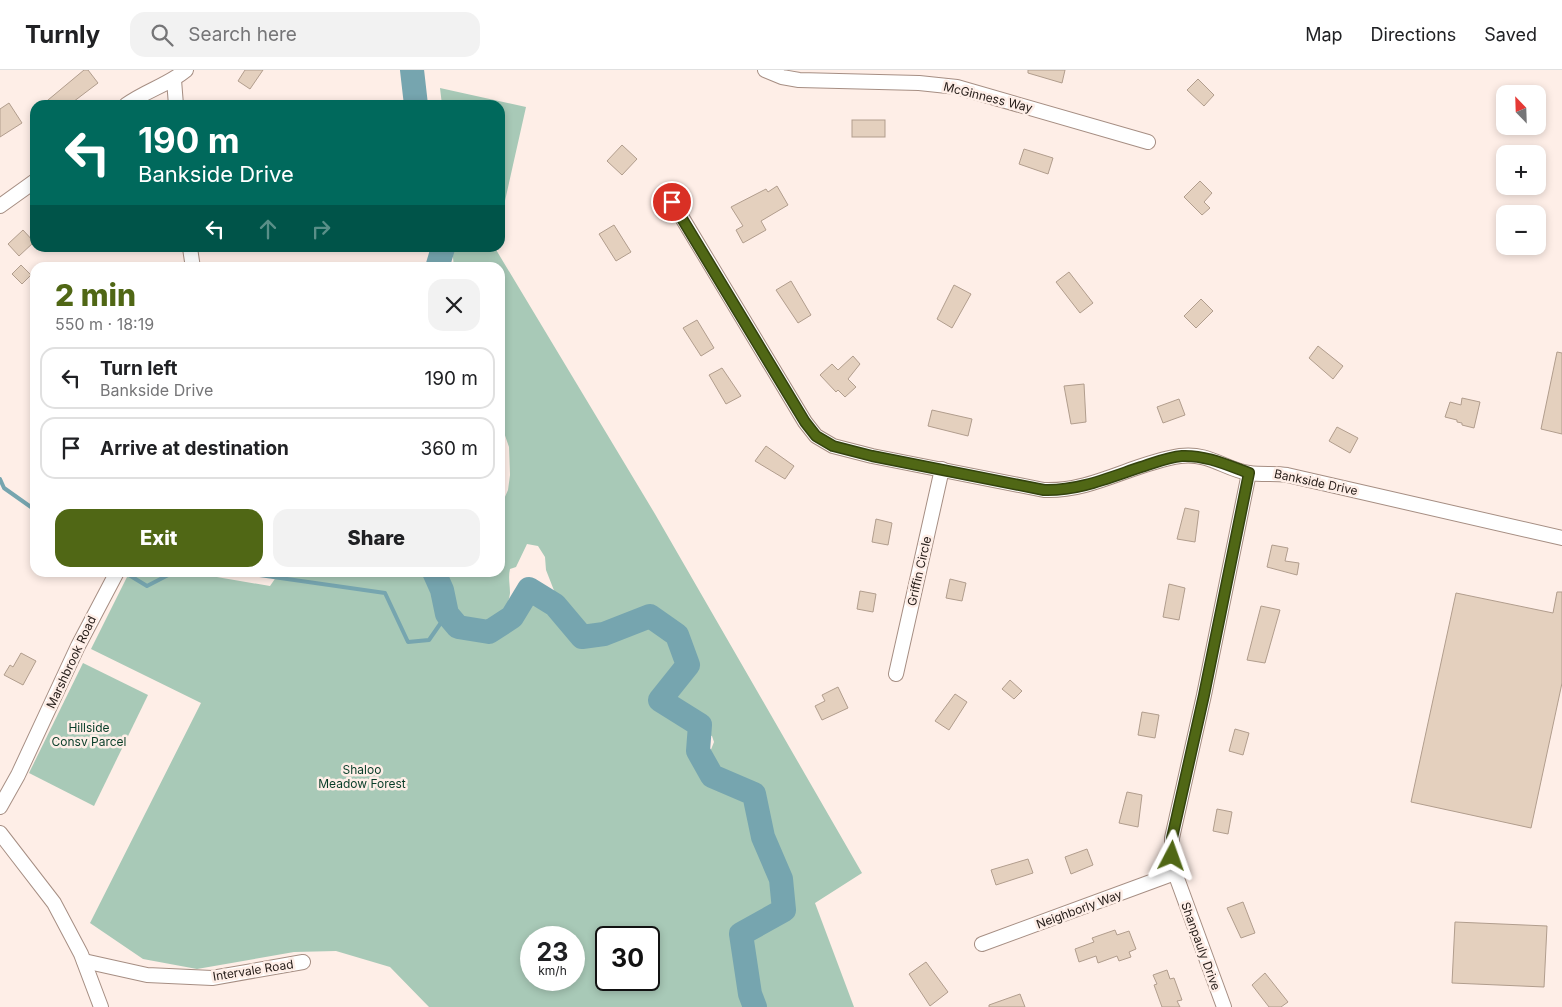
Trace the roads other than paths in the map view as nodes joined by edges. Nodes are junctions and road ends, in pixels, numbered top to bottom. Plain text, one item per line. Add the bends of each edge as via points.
1 (186, 70) edge
2 (765, 70) edge
3 (174, 80) junction
4 (132, 100) edge
5 (176, 100) edge
6 (1148, 142) dead end
7 (30, 185) edge
8 (672, 202) dead end
9 (0, 206) edge
10 (942, 469) junction
11 (1249, 473) junction
12 (1562, 538) edge
13 (114, 577) edge
14 (896, 674) dead end
15 (0, 807) edge
16 (0, 833) edge
17 (1175, 873) junction
18 (982, 944) dead end
19 (84, 961) junction
20 (303, 962) dead end
21 (101, 1007) edge
22 (1224, 1007) edge

1 - 3 street
2 - 6 street, McGinness Way via 799,80 958,87
3 - 4 street
3 - 5 street
7 - 9 street
8 - 10 street, Bankside Drive via 816,436 833,446
10 - 11 street, Bankside Drive via 1044,490 1082,487 1182,456 1212,459
10 - 14 street, Griffin Circle
11 - 12 street, Bankside Drive via 1288,475
11 - 17 street, Shanpauly Drive via 1172,838
13 - 15 street, Marshbrook Road
16 - 19 street via 54,903
17 - 18 street, Neighborly Way
17 - 22 street, Shanpauly Drive
19 - 20 street, Intervale Road via 147,975 212,978
19 - 21 street

